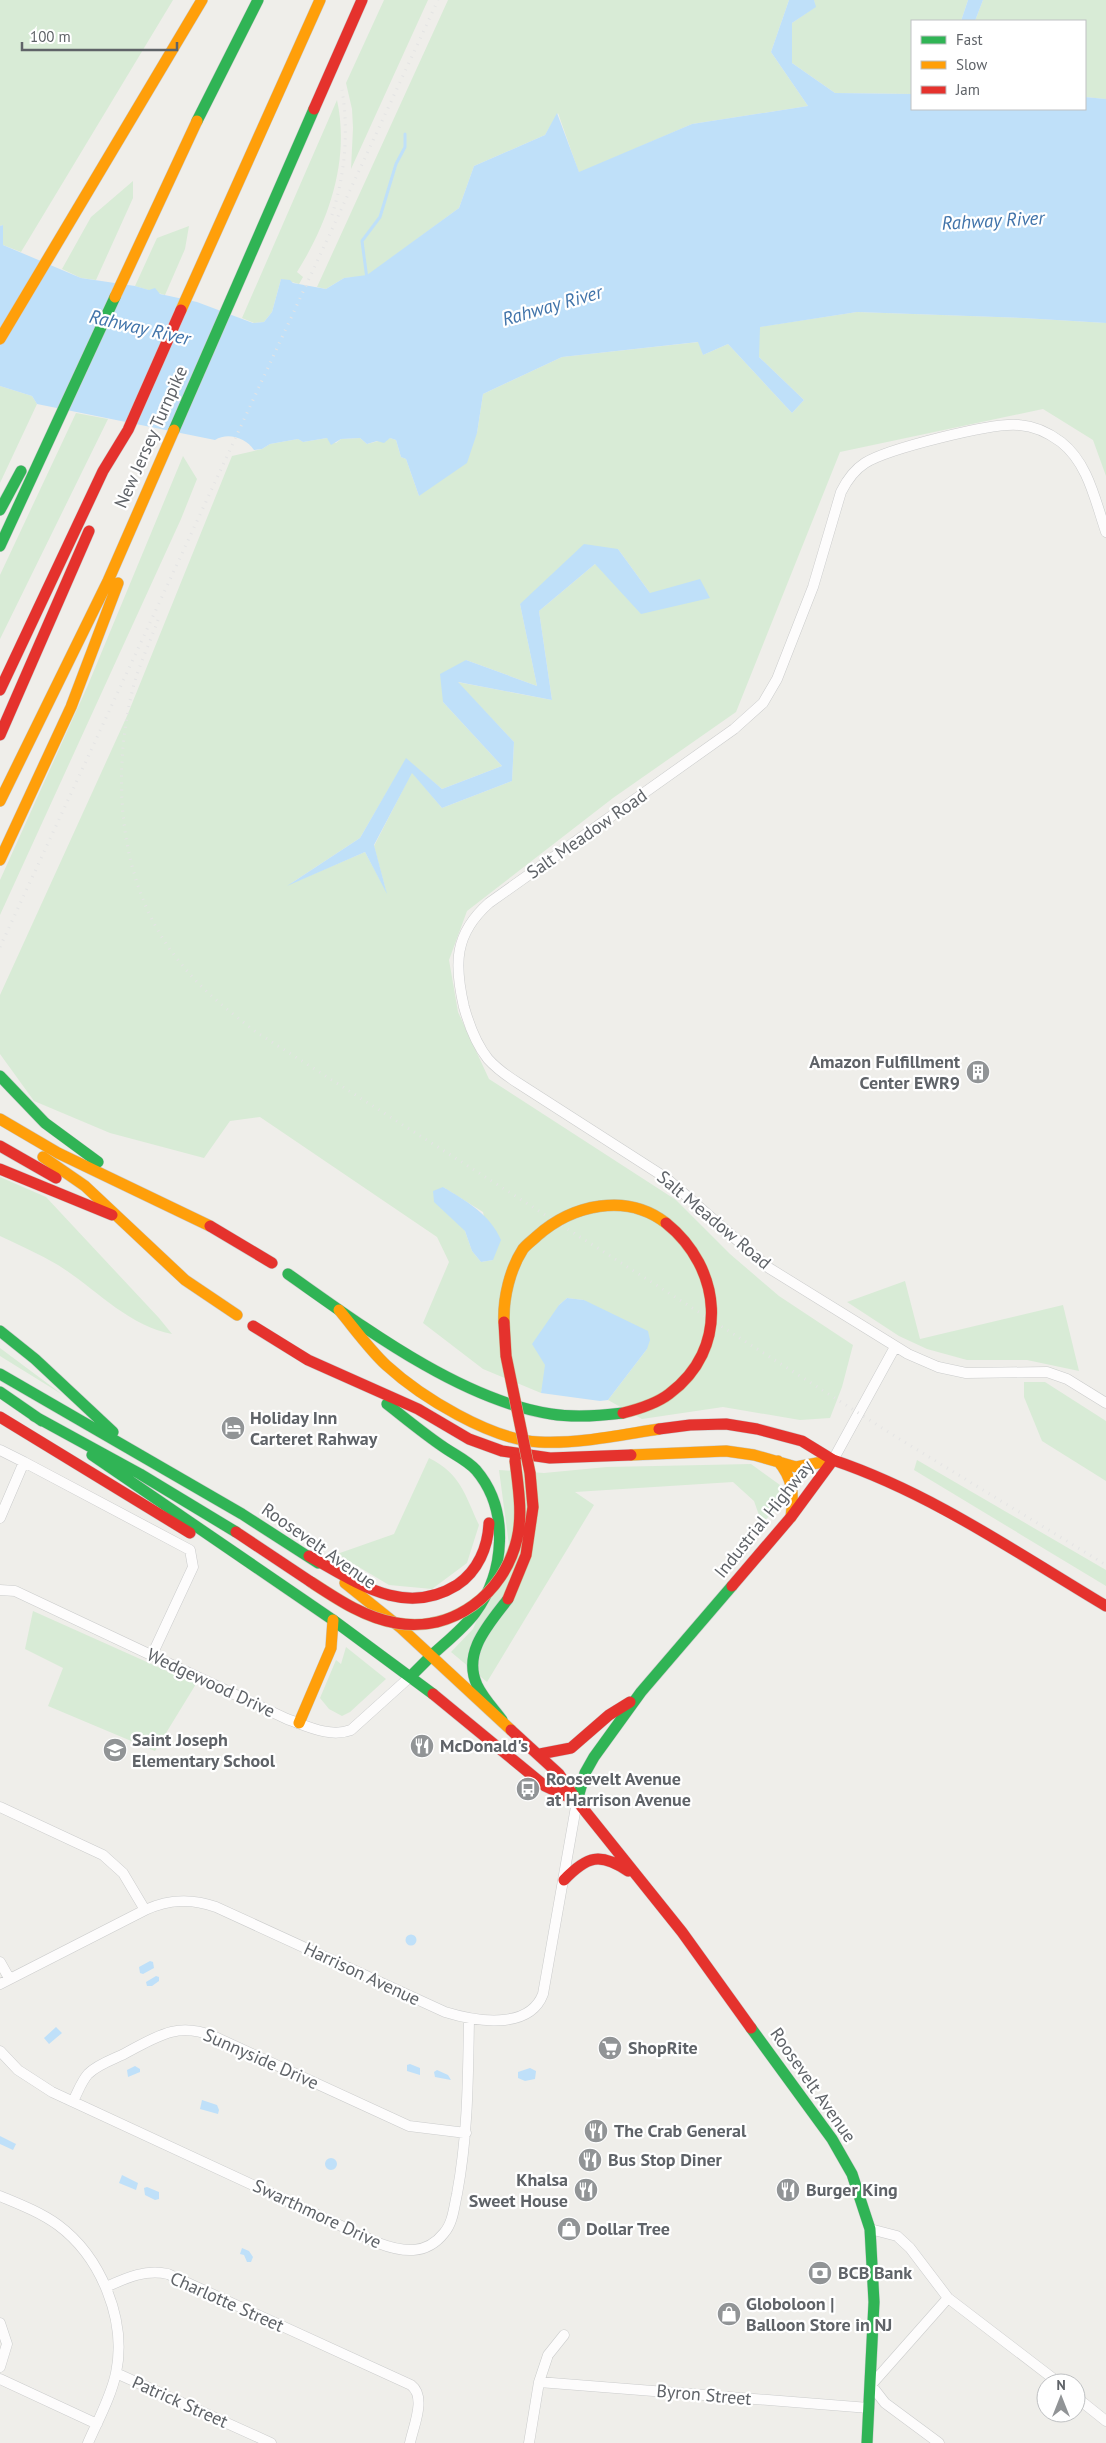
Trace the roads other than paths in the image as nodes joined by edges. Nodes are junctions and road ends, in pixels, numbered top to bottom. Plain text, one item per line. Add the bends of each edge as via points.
1 (202, 0) edge
2 (258, 0) edge
3 (320, 0) edge
4 (362, 0) edge
5 (72, 218) junction
6 (143, 237) junction
7 (0, 327) edge
8 (0, 339) edge
9 (108, 472) junction
10 (0, 510) edge
11 (1106, 532) edge
12 (0, 546) edge
13 (114, 580) junction
14 (0, 690) edge
15 (0, 734) edge
16 (0, 801) edge
17 (0, 860) edge
18 (0, 1076) edge
19 (13, 1108) dead end
20 (0, 1119) edge
21 (0, 1129) edge
22 (66, 1140) junction
23 (0, 1146) edge
24 (0, 1169) edge
25 (149, 1195) junction
26 (116, 1216) junction
27 (272, 1263) dead end
28 (288, 1274) dead end
29 (339, 1310) junction
30 (237, 1315) dead end
31 (253, 1326) dead end
32 (0, 1331) edge
33 (895, 1347) junction
34 (506, 1362) junction
35 (0, 1374) edge
36 (358, 1382) junction
37 (0, 1392) edge
38 (1106, 1403) edge
39 (34, 1416) junction
40 (0, 1417) edge
41 (0, 1450) edge
42 (133, 1450) junction
43 (448, 1450) junction
44 (833, 1460) junction
45 (778, 1461) junction
46 (24, 1462) junction
47 (791, 1517) junction
48 (0, 1518) edge
49 (309, 1556) junction
50 (245, 1560) junction
51 (0, 1590) edge
52 (1106, 1606) edge
53 (333, 1620) junction
54 (152, 1655) junction
55 (431, 1656) junction
56 (411, 1676) junction
57 (637, 1697) junction
58 (502, 1720) junction
59 (299, 1723) junction
60 (540, 1754) junction
61 (576, 1801) junction
62 (0, 1807) edge
63 (564, 1880) junction
64 (643, 1882) junction
65 (145, 1910) junction
66 (0, 1962) edge
67 (4, 1981) edge
68 (469, 2019) junction
69 (0, 2051) edge
70 (73, 2101) junction
71 (466, 2133) junction
72 (0, 2196) edge
73 (870, 2229) junction
74 (106, 2287) junction
75 (948, 2298) junction
76 (0, 2323) edge
77 (564, 2335) dead end
78 (0, 2367) edge
79 (116, 2373) junction
80 (1046, 2373) edge
81 (0, 2379) edge
82 (539, 2382) junction
83 (871, 2385) junction
84 (1086, 2405) edge
85 (869, 2408) junction
86 (1106, 2421) edge
87 (97, 2424) junction
88 (88, 2443) edge
89 (270, 2443) edge
90 (410, 2443) edge
91 (529, 2443) edge
92 (867, 2443) edge
93 (938, 2443) edge

1 - 5 main road
2 - 6 main road
3 - 9 main road, New Jersey Turnpike
4 - 13 main road, New Jersey Turnpike via 124,543
5 - 7 main road
5 - 8 main road
6 - 10 main road
6 - 12 main road
9 - 14 main road, New Jersey Turnpike
9 - 15 main road via 96,514
11 - 33 street, Salt Meadow Road via 1079,461 1061,442 1029,426 1013,424 987,428 895,451 865,463 841,492 808,604 777,679 763,703 734,729 489,903 470,923 460,945 458,978 466,1012 478,1043 495,1066 666,1178 769,1268
13 - 16 main road
13 - 17 main road via 67,716
18 - 22 main road via 14,1094
19 - 22 main road
20 - 25 main road via 58,1153
21 - 26 main road via 85,1186
22 - 25 main road
23 - 26 main road
24 - 26 main road via 44,1184 88,1208
25 - 27 main road via 218,1230
26 - 30 main road via 185,1280
28 - 29 main road
29 - 34 main road, bridge via 460,1381 507,1402 559,1415 623,1413 661,1400 686,1379 704,1350 712,1318 710,1286 696,1253 672,1226 649,1213 611,1205 587,1207 552,1222 533,1238 517,1262 508,1288 504,1324
29 - 44 main road via 396,1373 459,1416 506,1436 537,1442 571,1442 690,1425 726,1424 802,1441
31 - 36 main road via 308,1360
32 - 42 main road
33 - 38 street, Salt Meadow Road via 922,1361 966,1373 1047,1372 1068,1379
33 - 44 street
34 - 39 main road, bridge via 519,1523 509,1564 492,1592 475,1606 434,1623 409,1624 361,1611 182,1497
34 - 58 main road, bridge via 520,1421 533,1506 529,1547 522,1572 508,1599 481,1637 472,1661 477,1685
35 - 42 main road, Roosevelt Avenue
36 - 43 main road
36 - 45 main road via 418,1409 469,1440 520,1455 567,1458 709,1450
37 - 39 main road, Roosevelt Avenue
39 - 50 main road, Roosevelt Avenue
40 - 50 main road via 210,1545
41 - 46 street
42 - 49 main road, Roosevelt Avenue
43 - 49 main road via 474,1478 485,1500 489,1520 484,1552 474,1569 450,1591 430,1598 400,1599 370,1589
43 - 55 main road via 470,1464 486,1482 498,1515 500,1536 497,1559 482,1601 467,1622
44 - 45 main road via 796,1467
44 - 47 main road, Industrial Highway
44 - 52 main road, Industrial Highway via 914,1492
45 - 47 main road via 793,1482
46 - 48 street
46 - 54 street via 190,1550 193,1567
47 - 57 main road, Industrial Highway
49 - 55 main road, Roosevelt Avenue via 372,1604
50 - 53 main road, Roosevelt Avenue
51 - 54 street, Wedgewood Drive via 15,1591
53 - 56 main road, Roosevelt Avenue
53 - 59 main road via 331,1648
54 - 59 street, Wedgewood Drive
55 - 56 main road
55 - 58 main road, Roosevelt Avenue
56 - 59 street, Wedgewood Drive via 351,1730 329,1733
56 - 61 main road, Roosevelt Avenue via 545,1786
57 - 60 main road via 607,1717 576,1747 559,1754
57 - 61 main road, Industrial Highway via 594,1757
58 - 60 main road, Roosevelt Avenue
60 - 61 main road, Roosevelt Avenue via 559,1774
61 - 63 street, Harrison Avenue
61 - 64 main road, Roosevelt Avenue
62 - 65 street via 103,1855 123,1873
63 - 64 main road via 577,1865 591,1858 603,1858 615,1861
63 - 68 street, Harrison Avenue via 539,2003 522,2016
64 - 73 main road, Roosevelt Avenue via 832,2139 858,2187
65 - 67 street, Harrison Avenue
65 - 68 street, Harrison Avenue via 175,1900 206,1903 445,2012
66 - 67 street
68 - 71 street, Swarthmore Drive
69 - 70 street, Swarthmore Drive via 27,2077
70 - 71 street, Sunnyside Drive via 85,2079 99,2066 162,2034 192,2030 213,2036 409,2126
70 - 71 street, Swarthmore Drive via 378,2243 404,2251 434,2242 449,2225
72 - 74 street via 65,2230 84,2251
73 - 75 street via 897,2236
73 - 83 main road, Roosevelt Avenue via 874,2302
74 - 79 street via 118,2333
74 - 90 street, Charlotte Street via 140,2274 168,2274 411,2385 418,2393
75 - 80 street
75 - 83 street
76 - 78 street via 7,2344
77 - 82 street via 548,2355
79 - 87 street
79 - 89 street, Patrick Street
81 - 87 street
82 - 85 street, Byron Street
82 - 91 street
83 - 85 main road, Roosevelt Avenue
83 - 93 street via 884,2403
84 - 86 street
85 - 92 main road, Roosevelt Avenue
87 - 88 street

